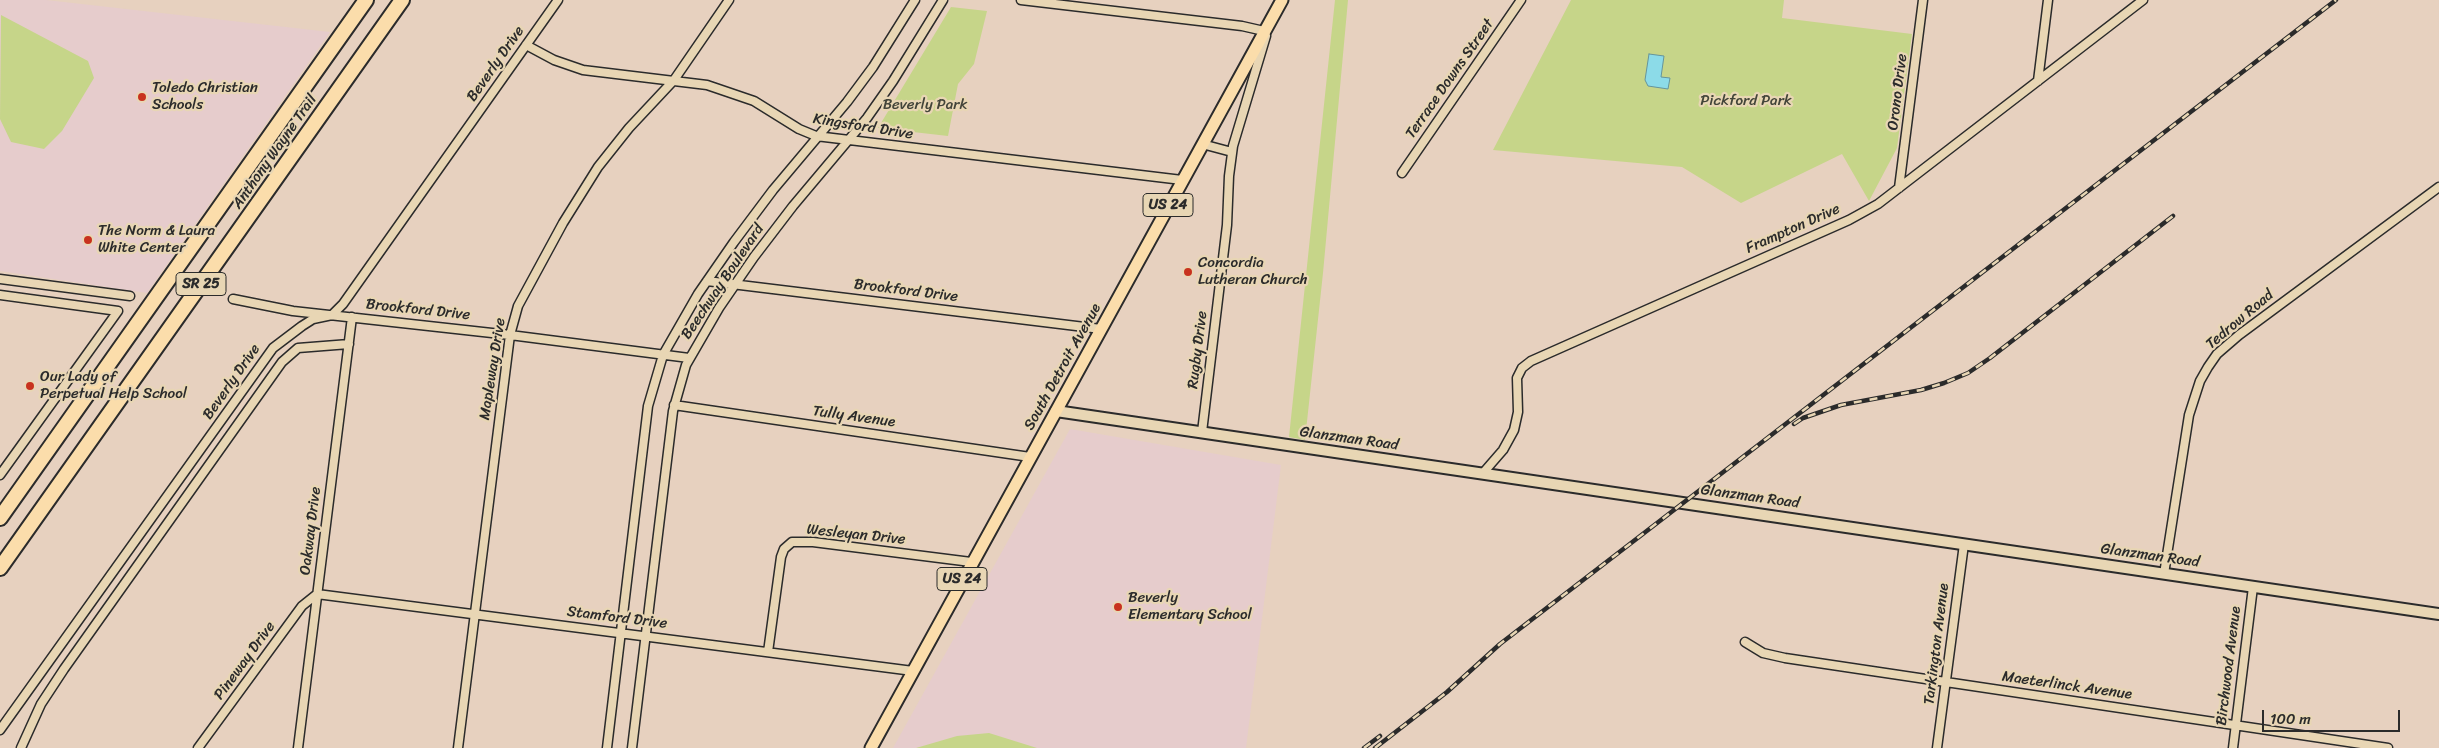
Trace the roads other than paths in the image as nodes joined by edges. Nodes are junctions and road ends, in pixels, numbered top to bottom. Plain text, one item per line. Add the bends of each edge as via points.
1 (366, 0) edge
2 (402, 0) edge
3 (558, 0) edge
4 (729, 0) edge
5 (915, 0) edge
6 (943, 0) edge
7 (1021, 0) edge
8 (1274, 0) edge
9 (1282, 0) edge
10 (1521, 0) edge
11 (1923, 0) edge
12 (2048, 0) edge
13 (2143, 0) edge
14 (1272, 17) junction
15 (1264, 32) junction
16 (526, 45) junction
17 (674, 80) junction
18 (2038, 80) junction
19 (820, 137) junction
20 (849, 141) junction
21 (1202, 144) junction
22 (1232, 152) junction
23 (1402, 173) dead end
24 (1182, 180) junction
25 (2439, 187) edge
26 (1899, 188) junction
27 (0, 278) edge
28 (707, 281) junction
29 (735, 284) junction
30 (0, 295) edge
31 (130, 296) dead end
32 (233, 299) dead end
33 (332, 315) junction
34 (352, 317) junction
35 (1101, 329) junction
36 (510, 334) junction
37 (349, 344) junction
38 (663, 355) junction
39 (690, 358) junction
40 (674, 405) junction
41 (1056, 411) junction
42 (1202, 432) junction
43 (1030, 457) junction
44 (1483, 474) junction
45 (0, 475) edge
46 (0, 518) edge
47 (1964, 544) junction
48 (971, 562) junction
49 (0, 568) edge
50 (2164, 574) junction
51 (2253, 586) junction
52 (317, 594) junction
53 (476, 614) junction
54 (2439, 614) edge
55 (621, 633) junction
56 (646, 636) junction
57 (1745, 642) dead end
58 (768, 652) junction
59 (913, 671) junction
60 (1946, 683) junction
61 (2236, 725) junction
62 (0, 730) edge
63 (21, 748) edge
64 (198, 748) edge
65 (298, 748) edge
66 (458, 748) edge
67 (607, 748) edge
68 (632, 748) edge
69 (871, 748) edge
70 (1937, 748) edge
71 (2233, 748) edge
72 (2388, 748) edge

1 - 46 highway, Anthony Wayne Trail / SR 25
2 - 49 highway, Anthony Wayne Trail / SR 25
3 - 16 street, Beverly Drive
4 - 17 street, Mapleway Drive
5 - 19 street, Beechway Boulevard via 872,67
6 - 20 street, Beechway Boulevard via 893,81
7 - 15 street via 1242,26
8 - 14 street, Rugby Drive
9 - 14 main road, South Detroit Avenue / US 24
10 - 23 street, Terrace Downs Street
11 - 26 street, Orono Drive
12 - 18 street
13 - 18 street, Frampton Drive
14 - 15 main road, South Detroit Avenue / US 24
14 - 22 street, Rugby Drive
15 - 21 main road, South Detroit Avenue / US 24
16 - 17 street, Kingsford Drive via 582,70
16 - 33 street, Beverly Drive via 343,304
17 - 19 street, Kingsford Drive via 707,85 754,101 799,129
17 - 36 street, Mapleway Drive via 629,128 578,199 518,306
18 - 26 street, Frampton Drive
19 - 20 street, Kingsford Drive
19 - 28 street, Beechway Boulevard via 768,197
20 - 24 street, Kingsford Drive
20 - 29 street, Beechway Boulevard via 793,206
21 - 22 street
21 - 24 main road, South Detroit Avenue / US 24
22 - 42 street, Rugby Drive via 1227,225
24 - 35 main road, South Detroit Avenue / US 24
25 - 50 street, Tedrow Road via 2239,335 2208,367 2189,414
26 - 44 street, Frampton Drive via 1849,220 1531,361 1522,368 1518,378 1518,412 1514,430 1503,450
27 - 31 street
28 - 29 street, Brookford Drive
28 - 38 street, Beechway Boulevard
29 - 35 street, Brookford Drive
29 - 39 street, Beechway Boulevard
30 - 45 street via 118,311
32 - 33 street, Brookford Drive
33 - 34 street, Brookford Drive
33 - 62 street, Beverly Drive via 313,319 273,348
34 - 36 street, Brookford Drive
34 - 37 street, Oakway Drive
35 - 41 main road, South Detroit Avenue / US 24
36 - 38 street, Brookford Drive
36 - 53 street, Mapleway Drive
37 - 52 street, Oakway Drive
37 - 63 street, Beverly Drive via 298,348 282,362 64,669 41,704
38 - 39 street, Brookford Drive
38 - 55 street, Beechway Boulevard via 648,406
39 - 40 street, Beechway Boulevard
40 - 43 street, Tully Avenue
40 - 56 street, Beechway Boulevard
41 - 42 street, Glanzman Road
41 - 43 main road, South Detroit Avenue / US 24
42 - 44 street, Glanzman Road
43 - 48 main road, South Detroit Avenue / US 24
44 - 47 street, Glanzman Road
47 - 50 street, Glanzman Road
47 - 60 street, Tarkington Avenue
48 - 58 street, Wesleyan Drive via 792,542 780,556
48 - 59 main road, South Detroit Avenue / US 24
50 - 51 street, Glanzman Road
51 - 54 street, Glanzman Road
51 - 61 street, Birchwood Avenue
52 - 53 street, Stamford Drive
52 - 64 street, Pineway Drive via 302,606
52 - 65 street, Oakway Drive
53 - 55 street, Stamford Drive
53 - 66 street, Mapleway Drive
55 - 56 street, Stamford Drive
55 - 67 street, Beechway Boulevard
56 - 58 street, Stamford Drive
56 - 68 street, Beechway Boulevard
57 - 60 street, Maeterlinck Avenue via 1772,656
58 - 59 street, Stamford Drive
59 - 69 main road, South Detroit Avenue / US 24
60 - 61 street, Maeterlinck Avenue
60 - 70 street, Tarkington Avenue
61 - 71 street, Birchwood Avenue
61 - 72 street, Maeterlinck Avenue

